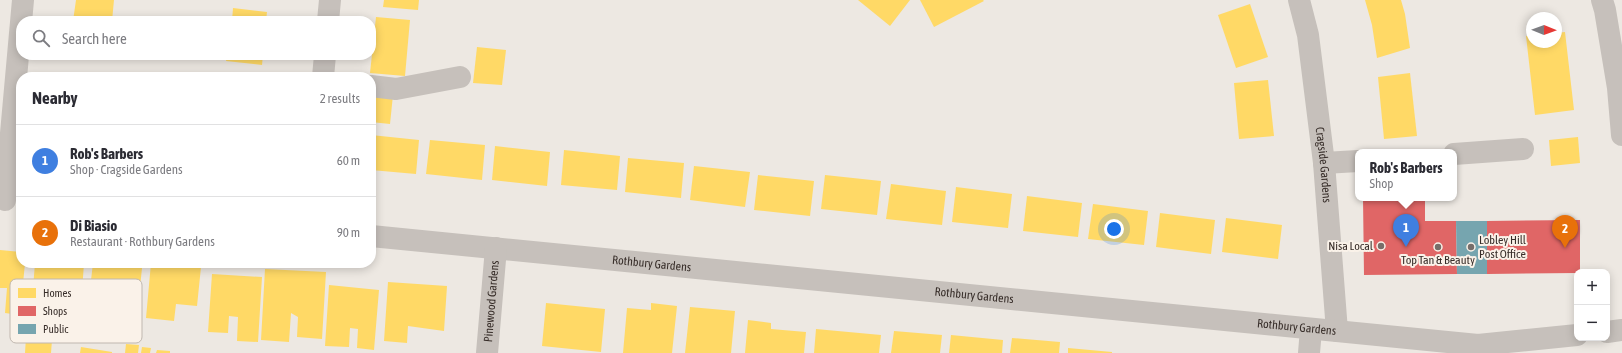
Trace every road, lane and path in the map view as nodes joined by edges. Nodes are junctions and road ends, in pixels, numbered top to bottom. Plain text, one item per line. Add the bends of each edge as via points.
1 (23, 0) edge
2 (330, 0) edge
3 (1299, 0) edge
4 (1602, 0) edge
5 (22, 16) edge
6 (328, 16) edge
7 (19, 60) edge
8 (325, 60) edge
9 (18, 72) edge
10 (323, 72) edge
11 (460, 77) dead end
12 (376, 87) edge
13 (16, 94) edge
14 (1622, 135) edge
15 (1523, 149) dead end
16 (1457, 154) edge
17 (1355, 161) edge
18 (1324, 163) junction
19 (8, 201) edge
20 (376, 236) edge
21 (496, 248) junction
22 (1311, 328) junction
23 (1622, 330) edge
24 (1336, 331) junction
25 (1610, 332) edge
26 (1574, 335) edge
27 (487, 353) edge
28 (1309, 353) edge

1 - 5 street
2 - 6 street
3 - 18 street, Cragside Gardens via 1308,35
4 - 14 street via 1618,88
7 - 9 street
8 - 10 street
11 - 12 street via 396,89
13 - 19 street
15 - 16 street
17 - 18 street
18 - 24 street, Cragside Gardens
20 - 21 street, Rothbury Gardens
21 - 22 street, Rothbury Gardens
21 - 27 street, Pinewood Gardens
22 - 24 street, Rothbury Gardens
22 - 28 street
23 - 25 street
24 - 26 street, Rothbury Gardens via 1478,345

